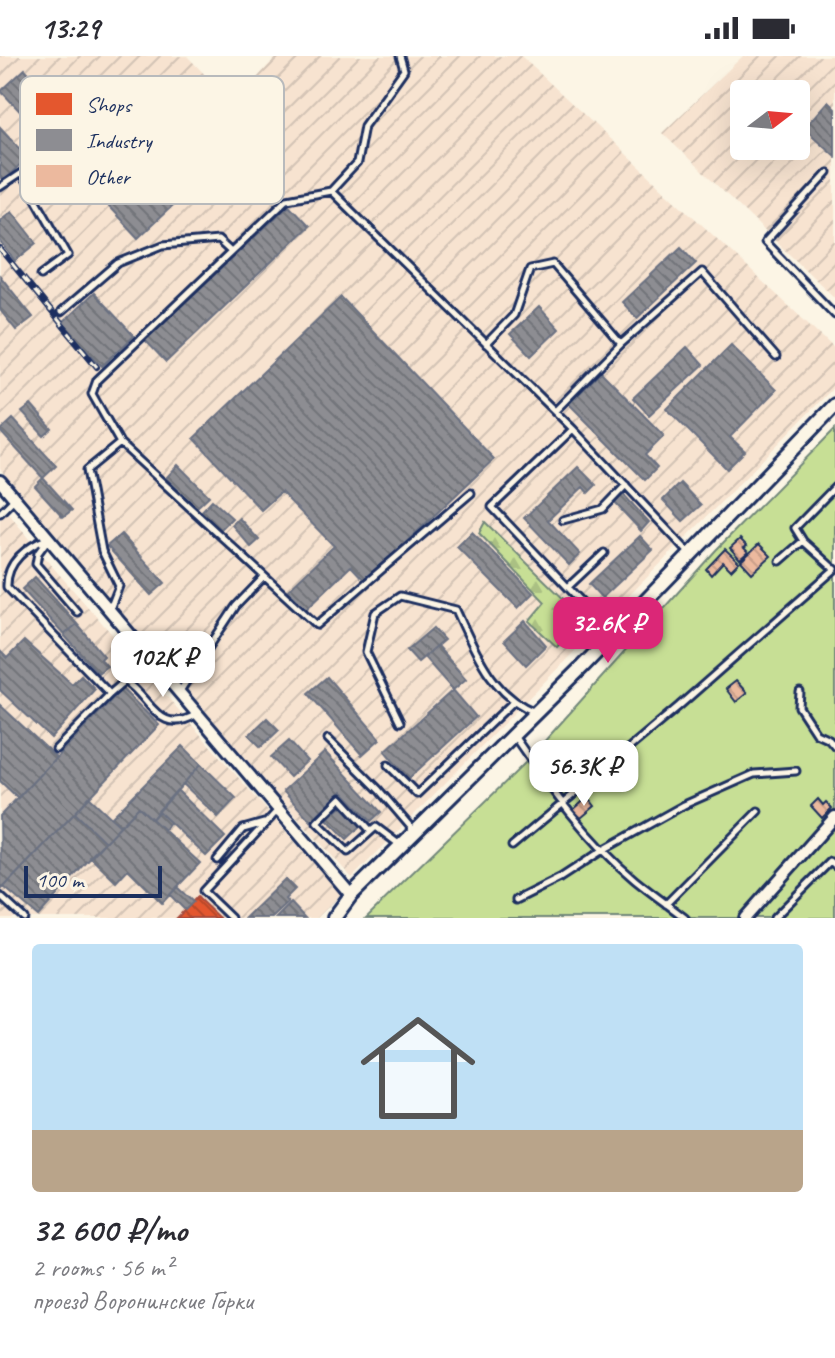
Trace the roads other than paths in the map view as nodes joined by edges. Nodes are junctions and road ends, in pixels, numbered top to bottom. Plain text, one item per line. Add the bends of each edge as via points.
1 (400, 56) edge
2 (828, 173) dead end
3 (20, 174) edge
4 (0, 187) edge
5 (331, 191) junction
6 (284, 202) edge
7 (39, 204) edge
8 (282, 204) edge
9 (231, 252) junction
10 (41, 275) dead end
11 (61, 312) dead end
12 (835, 315) edge
13 (486, 344) junction
14 (621, 344) junction
15 (776, 357) dead end
16 (835, 405) edge
17 (555, 411) junction
18 (573, 429) junction
19 (120, 443) junction
20 (0, 481) edge
21 (626, 485) junction
22 (835, 487) edge
23 (471, 493) dead end
24 (15, 498) junction
25 (0, 513) edge
26 (563, 520) dead end
27 (49, 538) junction
28 (803, 541) junction
29 (604, 553) dead end
30 (692, 555) junction
31 (780, 561) dead end
32 (835, 569) edge
33 (264, 577) junction
34 (568, 587) junction
35 (110, 610) junction
36 (77, 612) dead end
37 (613, 635) junction
38 (180, 692) junction
39 (800, 692) dead end
40 (110, 694) junction
41 (513, 702) junction
42 (536, 712) junction
43 (198, 713) junction
44 (400, 722) dead end
45 (513, 735) junction
46 (328, 739) dead end
47 (835, 746) edge
48 (56, 749) dead end
49 (388, 765) dead end
50 (796, 771) dead end
51 (563, 804) junction
52 (279, 809) junction
53 (758, 811) dead end
54 (835, 817) edge
55 (265, 822) junction
56 (371, 831) junction
57 (415, 832) junction
58 (401, 846) junction
59 (512, 846) dead end
60 (603, 850) junction
61 (217, 860) dead end
62 (835, 866) edge
63 (351, 895) junction
64 (0, 896) edge
65 (516, 900) dead end
66 (666, 904) junction
67 (750, 916) edge
68 (24, 918) edge
69 (231, 918) edge
70 (334, 918) edge
71 (685, 918) edge
72 (774, 918) edge

1 - 5 lane via 404,70 364,126 357,163
2 - 12 lane via 765,242
3 - 4 lane
5 - 6 lane
5 - 13 lane
7 - 10 lane via 68,255
8 - 9 lane
9 - 11 lane via 218,240 163,245 118,263
9 - 19 lane via 97,380 92,394
13 - 14 lane via 514,315 530,269 553,264
13 - 17 lane
14 - 15 lane via 702,272
14 - 17 lane
16 - 30 street
17 - 18 lane
18 - 21 lane
18 - 34 lane via 492,507
19 - 33 lane
19 - 35 lane via 87,470 102,551 119,586
20 - 24 street
21 - 26 lane via 603,509
21 - 30 lane
22 - 28 lane via 795,528
23 - 33 lane via 317,625
24 - 25 lane
24 - 27 street
27 - 35 street
27 - 36 lane via 36,564
27 - 40 lane via 30,544 7,575 7,587
28 - 31 lane
28 - 32 lane
29 - 34 lane
30 - 37 street
32 - 51 lane
33 - 38 lane via 236,606
34 - 37 lane
35 - 38 street
37 - 42 street
38 - 43 street
39 - 47 lane via 799,707 816,733
40 - 43 lane via 125,681 169,722
40 - 48 lane
41 - 42 lane
41 - 44 lane via 481,664 456,610 400,596 375,613 366,652
41 - 49 lane via 417,794
42 - 45 street
43 - 52 street
45 - 51 lane
45 - 57 street
46 - 57 lane
50 - 60 lane via 754,774
51 - 59 lane
51 - 60 lane
52 - 55 lane
52 - 63 street
53 - 66 lane
54 - 67 street
55 - 61 lane via 243,829
55 - 69 lane via 203,891
56 - 56 lane via 348,852 317,822 341,798
56 - 58 lane via 376,827
57 - 58 street
58 - 63 street
60 - 65 lane
60 - 66 lane
62 - 72 lane via 830,862
63 - 70 street
64 - 68 lane
66 - 71 lane

